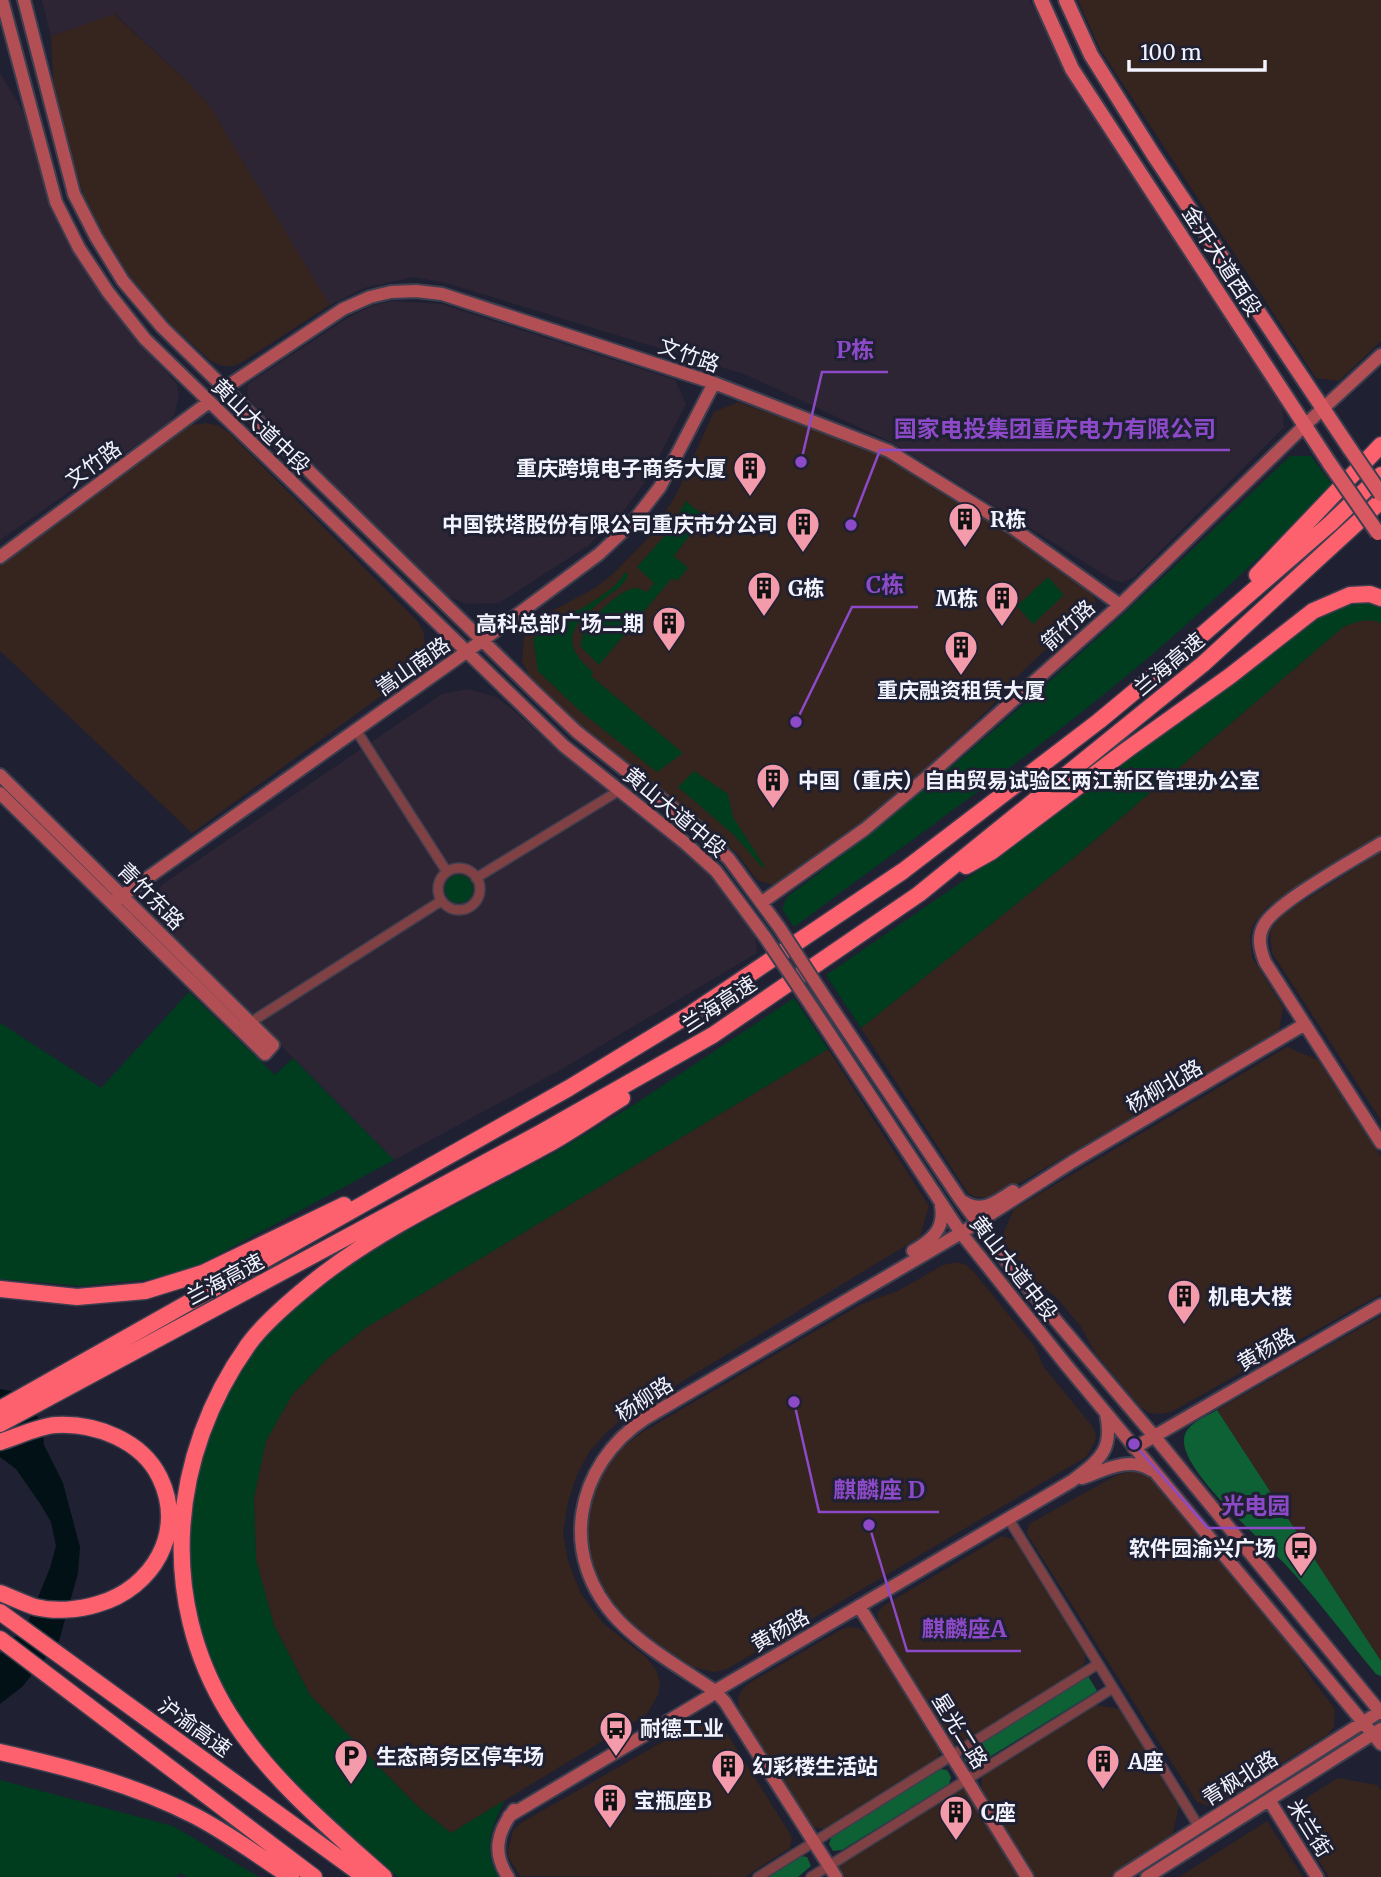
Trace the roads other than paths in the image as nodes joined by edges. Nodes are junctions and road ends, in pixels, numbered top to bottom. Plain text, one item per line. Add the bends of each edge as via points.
1 (2, 0) edge
2 (24, 0) edge
3 (1066, 0) edge
4 (1042, 4) edge
5 (1381, 355) edge
6 (714, 383) junction
7 (225, 388) junction
8 (209, 402) junction
9 (1323, 409) junction
10 (1304, 426) junction
11 (1381, 446) edge
12 (1381, 475) edge
13 (1381, 494) edge
14 (1381, 501) edge
15 (1380, 535) edge
16 (0, 556) edge
17 (1381, 598) edge
18 (1120, 605) junction
19 (483, 640) junction
20 (1187, 648) junction
21 (468, 651) junction
22 (356, 730) junction
23 (0, 775) edge
24 (620, 790) junction
25 (0, 793) edge
26 (1381, 843) edge
27 (447, 872) junction
28 (477, 878) junction
29 (919, 894) junction
30 (123, 895) junction
31 (442, 901) junction
32 (762, 902) junction
33 (112, 903) junction
34 (1305, 1024) junction
35 (245, 1026) junction
36 (713, 1035) junction
37 (269, 1050) dead end
38 (1381, 1143) edge
39 (467, 1147) junction
40 (1043, 1180) junction
41 (960, 1199) junction
42 (941, 1206) junction
43 (977, 1223) junction
44 (961, 1233) junction
45 (0, 1289) edge
46 (1381, 1305) edge
47 (0, 1409) edge
48 (1106, 1414) junction
49 (0, 1424) edge
50 (1154, 1436) junction
51 (0, 1442) edge
52 (1134, 1448) junction
53 (1155, 1473) junction
54 (1072, 1481) junction
55 (1008, 1518) junction
56 (2, 1594) edge
57 (859, 1606) junction
58 (0, 1612) edge
59 (0, 1639) edge
60 (1098, 1664) junction
61 (1113, 1688) junction
62 (710, 1693) junction
63 (1381, 1712) edge
64 (1363, 1723) junction
65 (1378, 1736) edge
66 (0, 1752) edge
67 (952, 1756) junction
68 (966, 1778) junction
69 (1269, 1800) junction
70 (1199, 1827) junction
71 (811, 1844) junction
72 (828, 1872) edge
73 (291, 1877) edge
74 (314, 1877) edge
75 (365, 1877) edge
76 (384, 1877) edge
77 (508, 1877) edge
78 (758, 1877) edge
79 (811, 1877) edge
80 (1027, 1877) edge
81 (1120, 1877) edge
82 (1147, 1877) edge
83 (1317, 1877) edge

1 - 8 street, 黄山大道中段 via 56,202 79,248 145,340
2 - 7 street, 黄山大道中段 via 74,194 96,237 123,281 154,318
3 - 9 main road, 金开大道西段 via 1091,55
4 - 10 main road, 金开大道西段 via 1072,69
5 - 9 street, 箭竹路
6 - 7 street, 文竹路 via 442,294 416,291 370,297 343,309
6 - 18 street, 文竹路 via 889,451 1013,528
6 - 19 street, 嵩山南路 via 660,487 632,523 599,554
7 - 19 street, 黄山大道中段
8 - 16 street, 文竹路
8 - 21 street, 黄山大道中段
9 - 10 street, 箭竹路
9 - 13 main road, 金开大道西段, bridge
10 - 15 main road, 金开大道西段, bridge
10 - 18 street, 箭竹路
11 - 20 highway
12 - 20 highway, 兰海高速
14 - 29 highway, 兰海高速 via 1203,664
17 - 29 highway via 1350,595 1313,611 991,852
18 - 32 street, 箭竹路 via 865,829
19 - 21 street, 嵩山南路
19 - 32 street, 黄山大道中段 via 577,732 696,826
20 - 39 highway, 兰海高速 via 903,871 692,1013
21 - 22 street, 嵩山南路
21 - 24 street, 黄山大道中段 via 564,746
22 - 27 street
22 - 30 street, 嵩山南路
23 - 30 street, 青竹东路
24 - 28 street
24 - 42 street, 黄山大道中段, bridge via 716,871 813,1007
25 - 33 street, 青竹东路
26 - 34 street via 1280,907 1263,926 1259,939 1265,962
27 - 28 street via 466,870
27 - 31 street via 438,888
28 - 31 street via 480,892 473,905 460,910
29 - 36 highway, 兰海高速
30 - 33 street, 嵩山南路
30 - 35 street, 青竹东路
31 - 35 street
32 - 41 street, 黄山大道中段, bridge
33 - 35 street, 青竹东路
34 - 38 street
34 - 40 street, 杨柳北路
35 - 37 street, 青竹东路
36 - 49 highway, 兰海高速
36 - 76 highway via 548,1145 403,1222 320,1276 249,1343 205,1419 183,1502 181,1549 184,1595 210,1678 229,1714 271,1771
39 - 45 highway via 203,1273 145,1291 77,1297
39 - 47 highway
40 - 41 street via 983,1208
40 - 43 street, 杨柳路
41 - 43 street, 黄山大道中段
42 - 44 street, 黄山大道中段
42 - 62 street, 杨柳路 via 940,1228 925,1244 637,1417 606,1443 584,1480 575,1512 575,1547 592,1598 621,1631
43 - 44 street, 杨柳路
43 - 50 street, 黄山大道中段
44 - 48 street, 黄山大道中段
44 - 62 street, 杨柳路 via 634,1426 611,1447 596,1470 585,1498 581,1531 585,1563 598,1594 632,1633
46 - 50 street, 黄杨路
48 - 52 street, 黄山大道中段
48 - 54 street via 1109,1431 1104,1452
50 - 52 street, 黄杨路
50 - 63 street, 黄山大道中段
51 - 56 highway via 53,1425 108,1432 141,1453 160,1477 168,1503 168,1531 160,1555 145,1577 125,1594 85,1608 61,1609 36,1607
52 - 53 street, 黄山大道中段
53 - 54 street via 1128,1463
53 - 64 street, 黄山大道中段
54 - 55 street, 黄杨路
55 - 57 street, 黄杨路
55 - 60 street
57 - 62 street, 黄杨路
57 - 67 street, 星光二路
58 - 75 highway, 沪渝高速
59 - 74 highway
60 - 61 street
60 - 67 street
61 - 68 street
61 - 70 street
62 - 71 street, 杨柳路 via 732,1711
62 - 77 street, 黄杨路 via 509,1816 497,1853
63 - 64 street, 青枫北路
64 - 65 street, 黄山大道中段
64 - 70 street, 青枫北路
65 - 69 street, 青枫北路
66 - 73 highway via 138,1790 197,1816
67 - 68 street, 星光二路
67 - 71 street
68 - 72 street
68 - 80 street, 星光二路
69 - 82 street, 青枫北路
69 - 83 street, 米兰街
70 - 81 street, 青枫北路
71 - 72 street, 杨柳路
71 - 78 street
72 - 79 street

